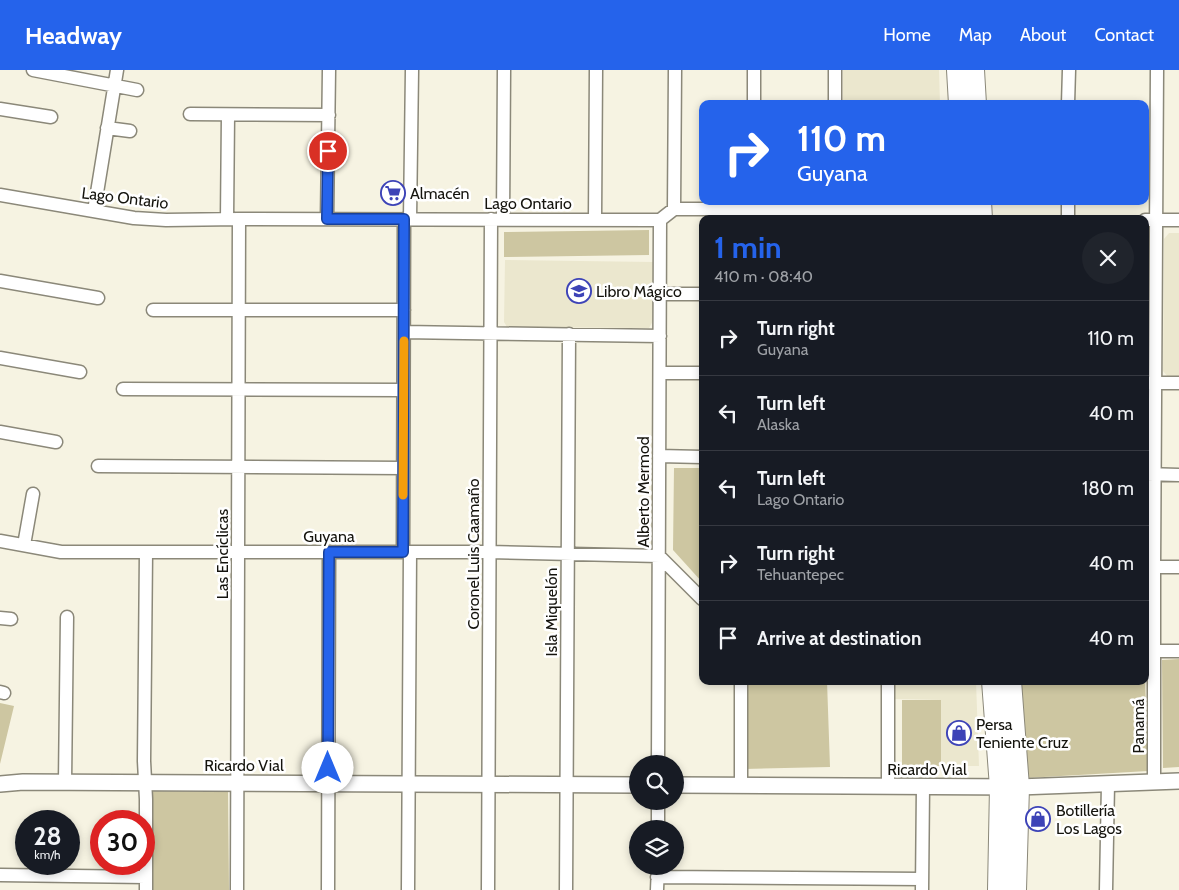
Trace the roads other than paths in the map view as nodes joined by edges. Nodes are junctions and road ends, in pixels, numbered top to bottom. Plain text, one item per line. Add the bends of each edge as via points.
1 (33, 70) edge
2 (116, 70) edge
3 (329, 70) edge
4 (412, 70) edge
5 (504, 70) edge
6 (596, 70) edge
7 (675, 70) edge
8 (754, 70) edge
9 (835, 70) edge
10 (957, 70) edge
11 (974, 70) edge
12 (1069, 70) edge
13 (1157, 70) edge
14 (114, 85) junction
15 (137, 90) dead end
16 (754, 100) edge
17 (835, 100) edge
18 (958, 100) edge
19 (976, 100) edge
20 (1068, 100) edge
21 (0, 109) edge
22 (190, 114) dead end
23 (228, 115) junction
24 (328, 115) junction
25 (51, 117) dead end
26 (107, 128) junction
27 (130, 131) dead end
28 (0, 195) edge
29 (754, 205) edge
30 (835, 205) edge
31 (968, 207) edge
32 (674, 209) junction
33 (94, 211) junction
34 (859, 214) edge
35 (233, 219) junction
36 (327, 219) junction
37 (407, 219) junction
38 (497, 219) junction
39 (596, 219) junction
40 (660, 220) junction
41 (1150, 220) edge
42 (1179, 220) edge
43 (0, 281) edge
44 (660, 294) junction
45 (699, 294) edge
46 (98, 298) dead end
47 (1150, 303) edge
48 (239, 309) junction
49 (153, 310) dead end
50 (404, 310) junction
51 (404, 332) junction
52 (490, 333) junction
53 (569, 334) junction
54 (660, 336) junction
55 (0, 358) edge
56 (80, 372) dead end
57 (660, 373) junction
58 (699, 373) edge
59 (1150, 383) edge
60 (1179, 383) edge
61 (123, 389) dead end
62 (239, 389) junction
63 (404, 390) junction
64 (0, 432) edge
65 (56, 442) dead end
66 (659, 456) junction
67 (699, 457) edge
68 (98, 466) dead end
69 (238, 468) junction
70 (404, 468) junction
71 (1150, 474) edge
72 (1179, 475) edge
73 (33, 494) dead end
74 (0, 541) edge
75 (24, 545) junction
76 (146, 552) junction
77 (238, 552) junction
78 (329, 552) junction
79 (407, 552) junction
80 (489, 552) junction
81 (568, 554) junction
82 (659, 556) junction
83 (1149, 567) edge
84 (1179, 567) edge
85 (699, 596) edge
86 (67, 617) dead end
87 (1150, 651) edge
88 (1179, 651) edge
89 (741, 685) edge
90 (888, 685) edge
91 (993, 685) edge
92 (1011, 685) edge
93 (658, 755) edge
94 (1179, 781) edge
95 (65, 782) junction
96 (145, 782) junction
97 (1154, 782) junction
98 (238, 783) junction
99 (328, 783) junction
100 (0, 784) edge
101 (409, 784) junction
102 (488, 784) junction
103 (567, 784) junction
104 (1108, 784) junction
105 (629, 785) edge
106 (684, 785) edge
107 (741, 786) junction
108 (888, 786) junction
109 (923, 786) junction
110 (1009, 787) junction
111 (684, 873) edge
112 (0, 875) edge
113 (658, 875) edge
114 (146, 877) junction
115 (922, 884) edge
116 (146, 890) edge
117 (237, 890) edge
118 (328, 890) edge
119 (408, 890) edge
120 (488, 890) edge
121 (566, 890) edge
122 (657, 890) edge
123 (998, 890) edge
124 (1016, 890) edge
125 (1106, 890) edge

1 - 14 street
2 - 14 street
3 - 24 street
4 - 37 street
5 - 38 street, Coronel Luis Caamaño
6 - 39 street
7 - 32 street
8 - 16 street
9 - 17 street
10 - 18 main road
11 - 19 main road
12 - 20 street
13 - 41 street, Panamá
14 - 15 street
14 - 26 street
21 - 25 street
22 - 23 street
23 - 24 street
23 - 35 street, Las Encíclicas
24 - 36 street
26 - 27 street
26 - 33 street
28 - 33 street, Lago Ontario
29 - 30 street
29 - 32 street
30 - 34 street
31 - 34 street
32 - 40 street
33 - 35 street, Lago Ontario via 158,220
35 - 36 street, Lago Ontario
35 - 48 street, Las Encíclicas
36 - 37 street, Lago Ontario
37 - 38 street, Lago Ontario
37 - 50 street
38 - 39 street, Lago Ontario
38 - 52 street, Coronel Luis Caamaño
39 - 40 street, Lago Ontario
40 - 44 street, Alberto Mermod
41 - 42 street
41 - 47 street, Panamá
43 - 46 street
44 - 45 street
44 - 54 street, Alberto Mermod
47 - 59 street, Panamá
48 - 49 street
48 - 50 street
48 - 62 street, Las Encíclicas
50 - 51 street
51 - 52 street
51 - 63 street
52 - 53 street
52 - 80 street, Coronel Luis Caamaño
53 - 54 street
53 - 81 street, Isla Miquelón
54 - 57 street, Alberto Mermod
55 - 56 street
57 - 58 street
57 - 66 street, Alberto Mermod
59 - 60 street
59 - 71 street, Panamá
61 - 62 street
62 - 63 street
62 - 69 street, Las Encíclicas
63 - 70 street
64 - 65 street
66 - 67 street
66 - 82 street, Alberto Mermod
68 - 69 street
69 - 70 street
69 - 77 street, Las Encíclicas
70 - 79 street
71 - 72 street
71 - 83 street, Panamá
73 - 75 street
74 - 75 street, Guyana
75 - 76 street, Guyana via 61,552
76 - 77 street, Guyana
76 - 96 street
77 - 78 street, Guyana
77 - 98 street, Las Encíclicas
78 - 79 street, Guyana
78 - 99 street
79 - 80 street, Guyana
79 - 101 street
80 - 81 street, Guyana
80 - 102 street, Coronel Luis Caamaño
81 - 82 street, Guyana
81 - 103 street, Isla Miquelón
82 - 85 street
82 - 93 street, Alberto Mermod
83 - 84 street
83 - 87 street, Panamá
86 - 95 street
87 - 88 street
87 - 97 street, Panamá
89 - 107 street
90 - 108 street
91 - 110 main road
92 - 110 main road
94 - 97 street, Ricardo Vial
95 - 96 street, Ricardo Vial
95 - 100 street, Ricardo Vial
96 - 98 street, Ricardo Vial
96 - 114 street
97 - 104 street, Ricardo Vial
98 - 99 street, Ricardo Vial
98 - 117 street, Las Encíclicas
99 - 101 street, Ricardo Vial
99 - 118 street
101 - 102 street, Ricardo Vial
101 - 119 street
102 - 103 street, Ricardo Vial
102 - 120 street, Coronel Luis Caamaño
103 - 105 street, Ricardo Vial
103 - 121 street, Isla Miquelón
104 - 110 street, Ricardo Vial
104 - 125 street
106 - 107 street, Ricardo Vial
107 - 108 street, Ricardo Vial
108 - 109 street, Ricardo Vial
109 - 110 street, Ricardo Vial
109 - 115 street
110 - 123 main road
110 - 124 main road
111 - 115 street
112 - 114 street
113 - 122 street
114 - 116 street

